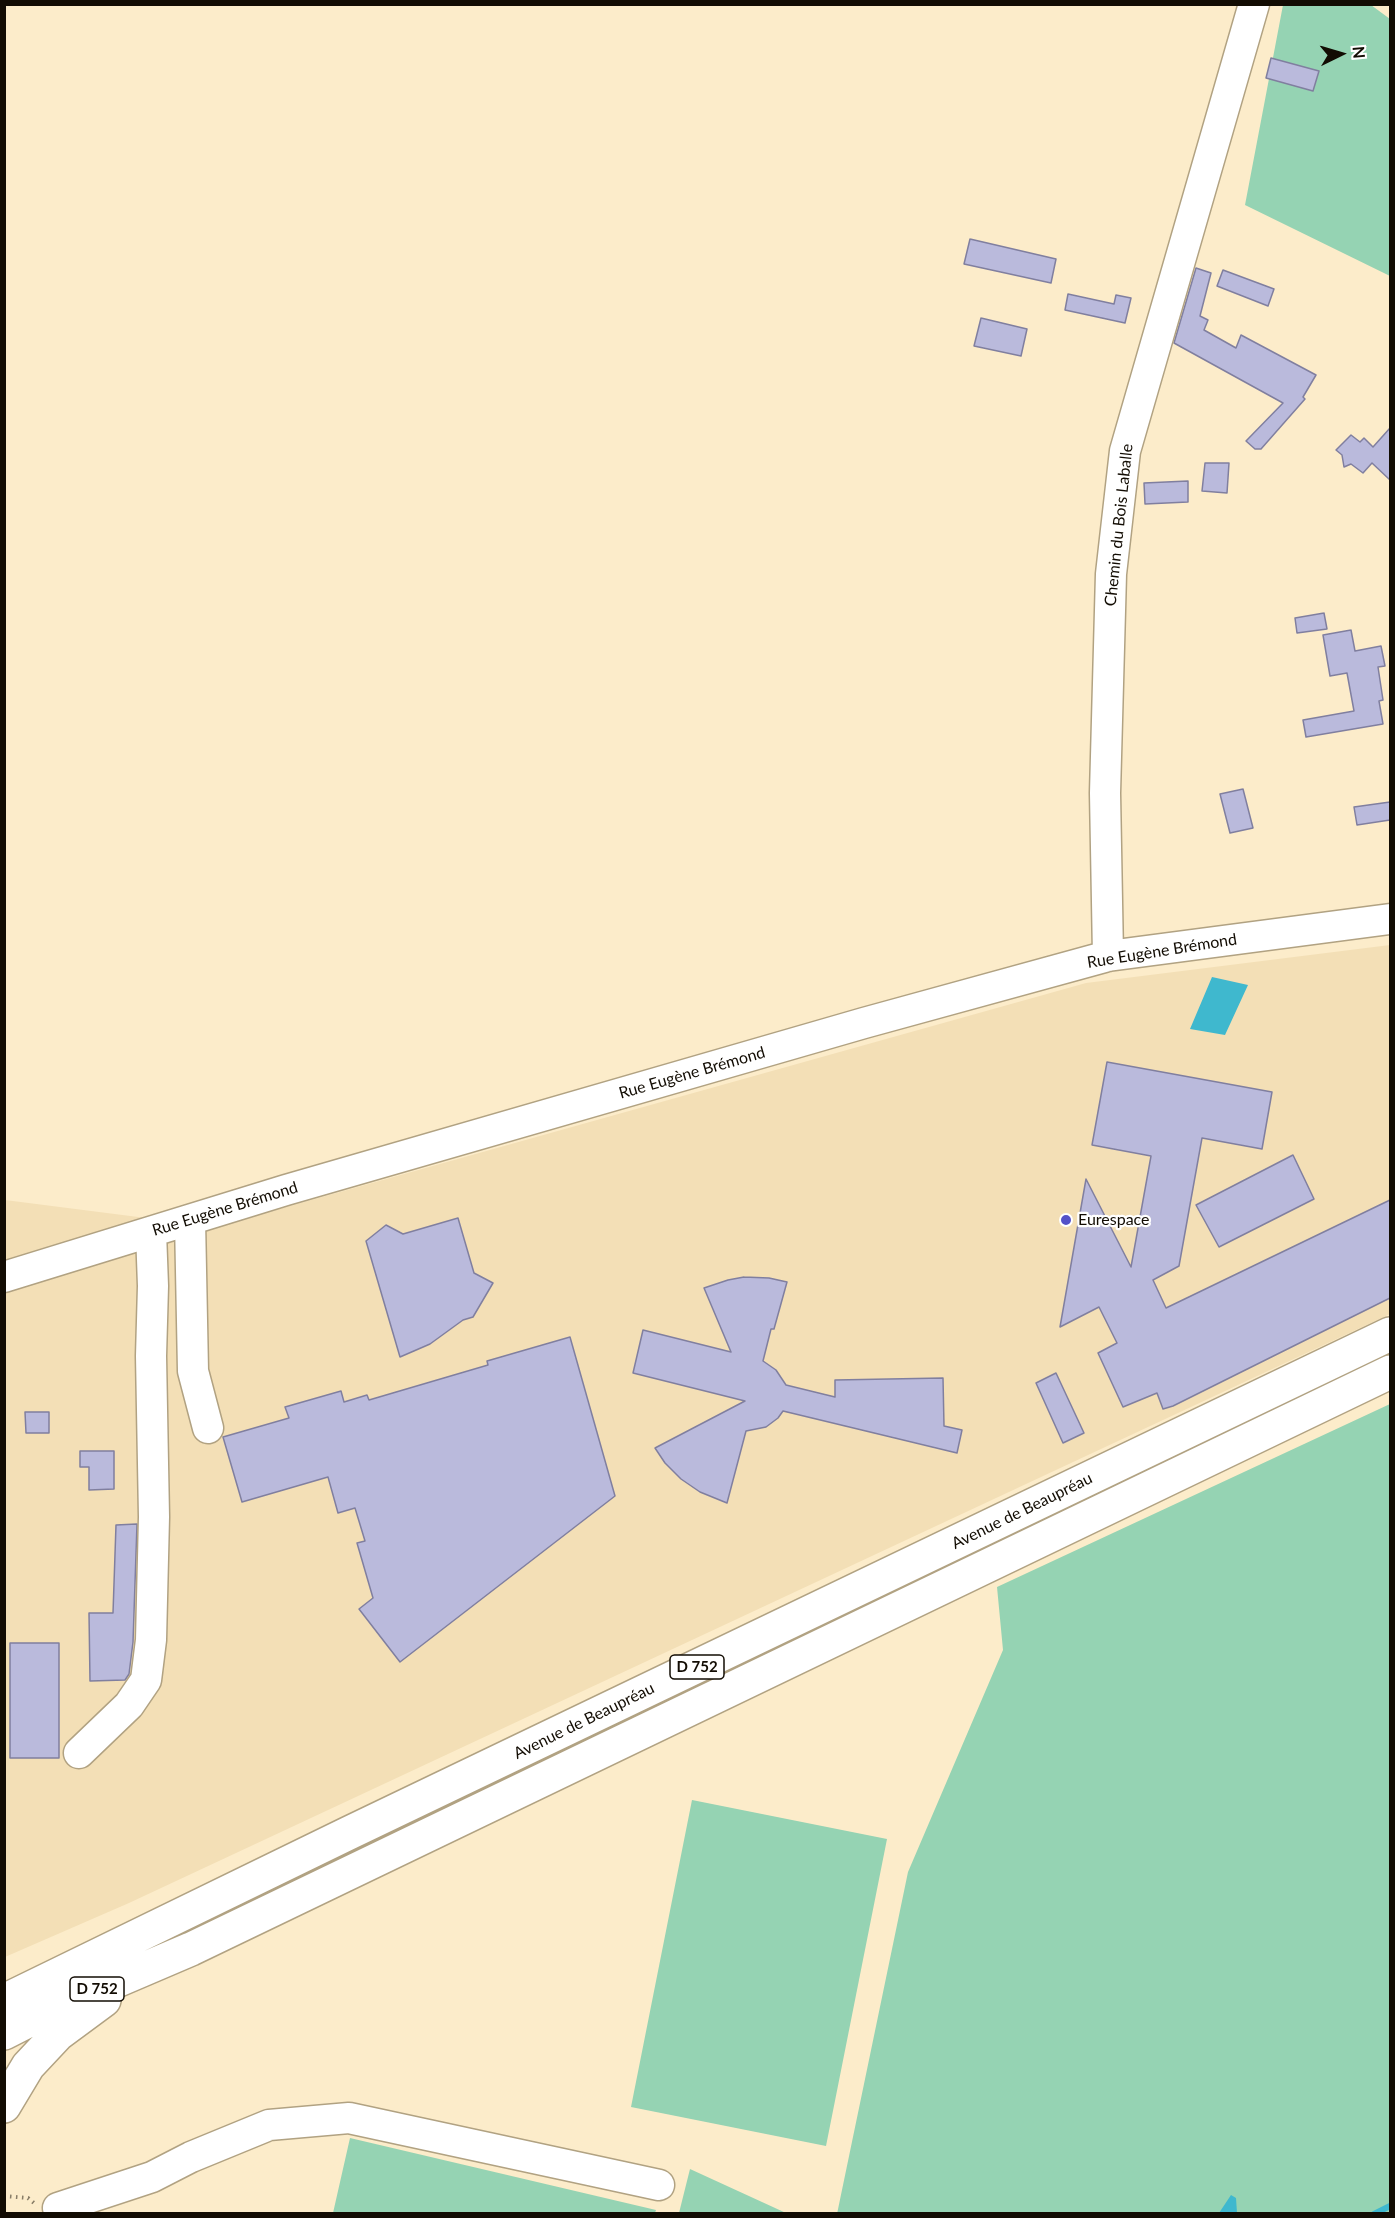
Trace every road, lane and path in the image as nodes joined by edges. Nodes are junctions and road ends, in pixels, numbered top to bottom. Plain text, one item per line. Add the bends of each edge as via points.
1 (1254, 4) edge
2 (1390, 919) edge
3 (1108, 956) junction
4 (190, 1220) junction
5 (151, 1232) junction
6 (4, 1277) edge
7 (1390, 1334) edge
8 (1390, 1372) edge
9 (208, 1428) dead end
10 (79, 1753) dead end
11 (282, 1866) junction
12 (191, 1949) junction
13 (4, 1980) edge
14 (4, 2001) edge
15 (4, 2033) edge
16 (4, 2106) edge
17 (659, 2186) dead end
18 (4, 2196) edge
19 (52, 2208) edge

1 - 3 street, Chemin du Bois Laballe via 1125,451 1111,574 1105,793
2 - 3 street, Rue Eugène Brémond
3 - 4 street, Rue Eugène Brémond via 864,1023
4 - 5 street, Rue Eugène Brémond
4 - 9 street via 192,1371
5 - 6 street, Rue Eugène Brémond
5 - 10 street via 154,1517 146,1680 129,1705
7 - 11 highway, Avenue de Beaupréau / D 752
8 - 12 highway, Avenue de Beaupréau / D 752
11 - 13 highway via 232,1881
11 - 14 highway, Avenue de Beaupréau / D 752
12 - 15 highway, Avenue de Beaupréau / D 752 via 52,2008
12 - 16 highway via 170,1965 102,2001 58,2034 28,2066
17 - 19 street via 350,2118 269,2125 152,2176
18 - 19 path via 28,2198

